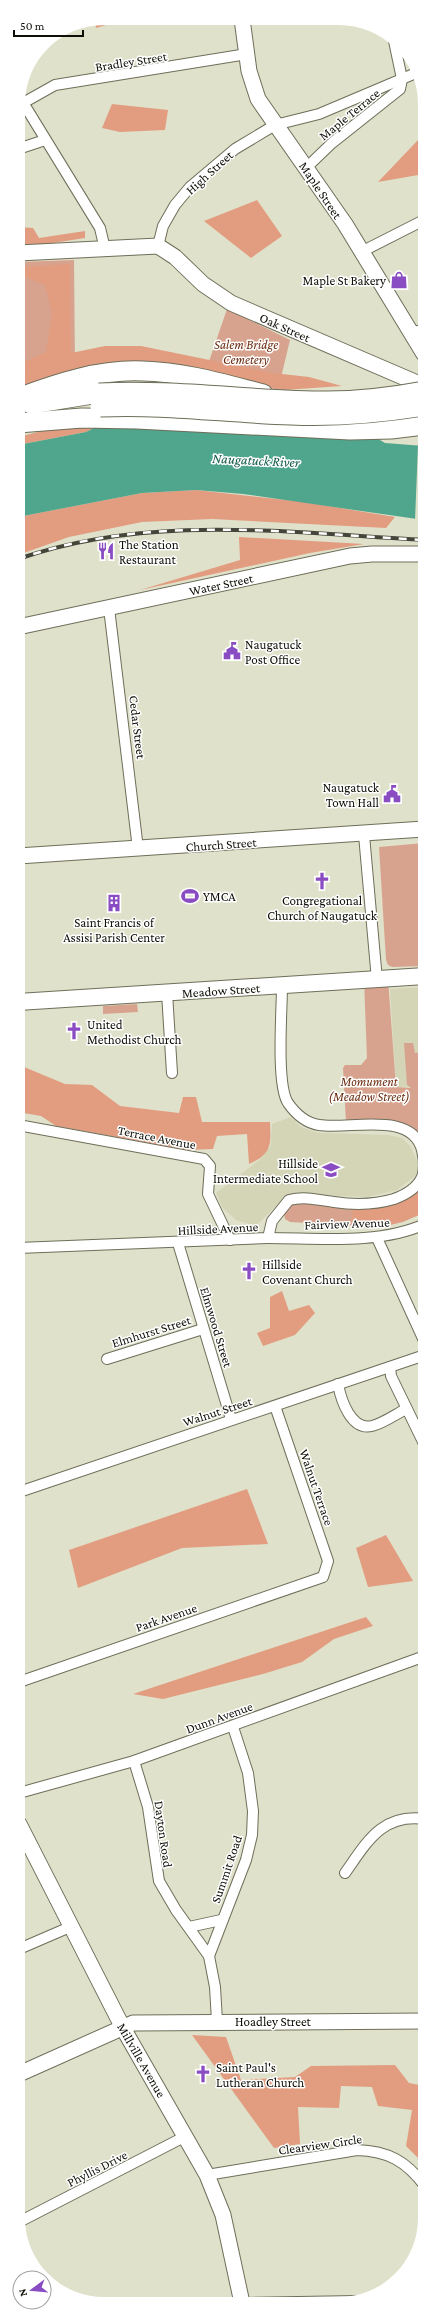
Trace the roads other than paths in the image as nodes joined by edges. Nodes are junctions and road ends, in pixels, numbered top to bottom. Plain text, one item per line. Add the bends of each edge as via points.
1 (243, 25) edge
2 (396, 49) edge
3 (247, 54) junction
4 (412, 75) edge
5 (402, 79) junction
6 (25, 98) edge
7 (25, 107) edge
8 (276, 125) junction
9 (45, 140) junction
10 (25, 147) edge
11 (306, 168) junction
12 (418, 223) edge
13 (158, 246) junction
14 (105, 249) junction
15 (361, 252) junction
16 (25, 253) edge
17 (418, 331) edge
18 (418, 383) edge
19 (418, 392) edge
20 (25, 396) edge
21 (100, 406) junction
22 (25, 407) edge
23 (418, 407) edge
24 (418, 416) edge
25 (25, 422) edge
26 (418, 426) edge
27 (418, 554) edge
28 (109, 608) junction
29 (25, 626) edge
30 (418, 830) edge
31 (364, 835) junction
32 (138, 849) junction
33 (25, 856) edge
34 (418, 977) edge
35 (377, 980) junction
36 (282, 986) junction
37 (167, 993) junction
38 (25, 1002) edge
39 (172, 1073) dead end
40 (25, 1126) edge
41 (418, 1142) edge
42 (418, 1184) edge
43 (418, 1227) edge
44 (268, 1238) junction
45 (377, 1238) junction
46 (230, 1240) junction
47 (178, 1242) junction
48 (25, 1248) edge
49 (418, 1327) edge
50 (203, 1329) junction
51 (418, 1357) edge
52 (107, 1359) dead end
53 (390, 1367) junction
54 (338, 1384) junction
55 (275, 1406) junction
56 (406, 1409) junction
57 (231, 1419) junction
58 (418, 1432) edge
59 (25, 1490) edge
60 (323, 1577) joint
61 (418, 1659) edge
62 (25, 1680) edge
63 (233, 1727) junction
64 (134, 1761) junction
65 (25, 1791) edge
66 (418, 1819) edge
67 (25, 1842) edge
68 (345, 1873) dead end
69 (221, 1920) junction
70 (70, 1926) junction
71 (189, 1927) junction
72 (25, 1946) edge
73 (209, 1956) junction
74 (217, 2021) junction
75 (418, 2021) edge
76 (122, 2028) junction
77 (25, 2071) edge
78 (186, 2136) junction
79 (207, 2174) junction
80 (418, 2176) edge
81 (25, 2219) edge
82 (241, 2297) edge

1 - 3 street, Maple Street
2 - 5 street
3 - 6 street, Bradley Street via 55,85
3 - 8 street, Maple Street via 258,99
4 - 5 street, High Street
5 - 8 street, High Street via 319,114
5 - 11 street, Maple Terrace via 400,89 332,143
7 - 9 street
8 - 11 street, Maple Street
8 - 13 street, High Street via 235,149 190,187 169,215
9 - 10 street
9 - 14 street via 100,228
11 - 15 street, Maple Street
12 - 15 street
13 - 14 street
13 - 18 street, Oak Street via 175,257 203,284 231,303
14 - 16 street
15 - 17 street, Maple Street
19 - 21 highway, bridge via 389,397 328,401 162,392
20 - 24 highway via 92,376 142,370 195,377 314,405
21 - 22 highway
21 - 23 highway, bridge via 157,406 324,415
21 - 25 highway
21 - 26 highway via 324,430 377,430
27 - 28 street, Water Street via 350,556
28 - 29 street, Water Street
28 - 32 street, Cedar Street
30 - 31 street, Church Street
31 - 32 street, Church Street
31 - 35 street
32 - 33 street, Church Street
34 - 35 main road, Meadow Street
35 - 36 main road, Meadow Street
36 - 37 main road, Meadow Street
36 - 41 street, Hillside Avenue via 282,1082 289,1104 304,1119 319,1125 390,1126 407,1129
37 - 38 main road, Meadow Street
37 - 39 street
40 - 46 street, Terrace Avenue via 204,1159 210,1166 208,1194
42 - 44 street, Hillside Avenue via 398,1197 359,1205 303,1198 289,1200 272,1221
43 - 45 street, Fairview Avenue via 408,1232
44 - 45 street, Fairview Avenue
44 - 46 street, Hillside Avenue
45 - 49 street
46 - 47 street, Hillside Avenue
47 - 48 street, Hillside Avenue
47 - 50 street, Elmwood Street
50 - 52 street, Elmhurst Street
50 - 57 street, Elmwood Street
51 - 53 street, Walnut Street
53 - 54 street, Walnut Street
53 - 56 street via 391,1376
54 - 55 street, Walnut Street
54 - 56 street via 349,1415 362,1425 372,1426
55 - 57 street, Walnut Street
55 - 60 street, Walnut Terrace via 328,1561
56 - 58 street
57 - 59 street, Walnut Street
60 - 62 street, Park Avenue
61 - 63 street, Dunn Avenue
63 - 64 street, Dunn Avenue
63 - 69 street, Summit Road via 248,1773 253,1811 252,1835 237,1884
64 - 65 street, Dunn Avenue
64 - 71 street, Dayton Road via 148,1807 159,1881
66 - 68 street via 398,1820 383,1826 369,1839
67 - 70 street, Millville Avenue
69 - 71 street
69 - 73 street, Summit Road
70 - 72 street
70 - 76 street, Millville Avenue
71 - 73 street, Dayton Road
73 - 74 street, Summit Road via 215,1987
74 - 75 street, Hoadley Street
74 - 76 street, Hoadley Street via 133,2022
76 - 77 street, Hoadley Street
76 - 78 street, Millville Avenue
78 - 79 street, Millville Avenue
78 - 81 street, Phyllis Drive
79 - 80 street, Clearview Circle via 357,2150 377,2150 398,2159
79 - 82 street, Millville Avenue via 223,2215

